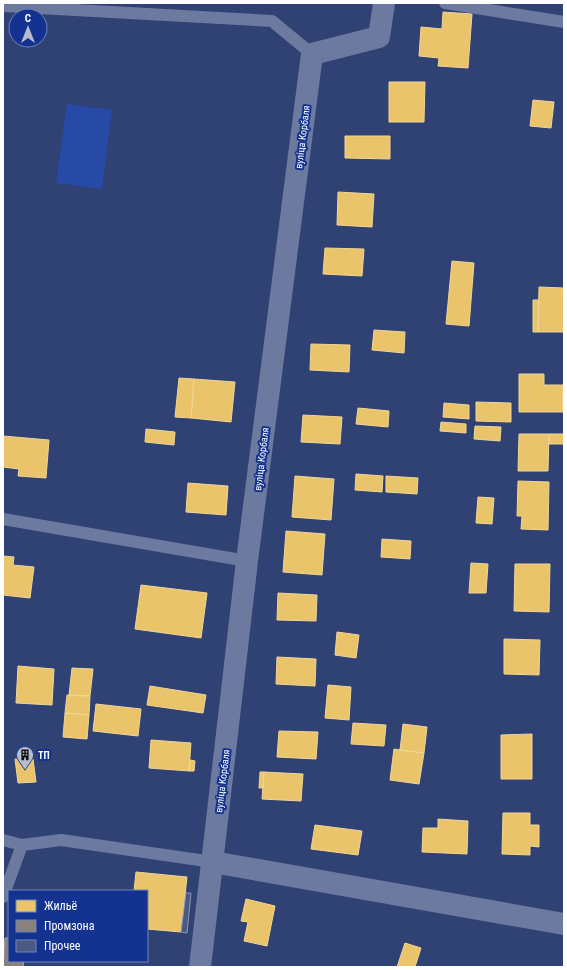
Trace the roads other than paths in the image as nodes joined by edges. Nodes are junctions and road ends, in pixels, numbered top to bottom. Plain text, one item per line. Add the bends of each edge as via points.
1 (384, 3) edge
2 (445, 3) edge
3 (3, 6) edge
4 (56, 6) edge
5 (564, 22) edge
6 (312, 54) junction
7 (3, 519) edge
8 (247, 561) junction
9 (3, 840) edge
10 (22, 845) junction
11 (213, 862) junction
12 (3, 897) edge
13 (564, 924) edge
14 (200, 967) edge

1 - 6 street via 379,37
2 - 5 lane
3 - 4 lane
4 - 6 lane via 272,21
6 - 8 street, вуліца Корбаля
7 - 8 lane
8 - 11 street, вуліца Корбаля
9 - 10 lane
10 - 11 lane via 62,840
10 - 12 lane
11 - 13 street
11 - 14 street, вуліца Корбаля

